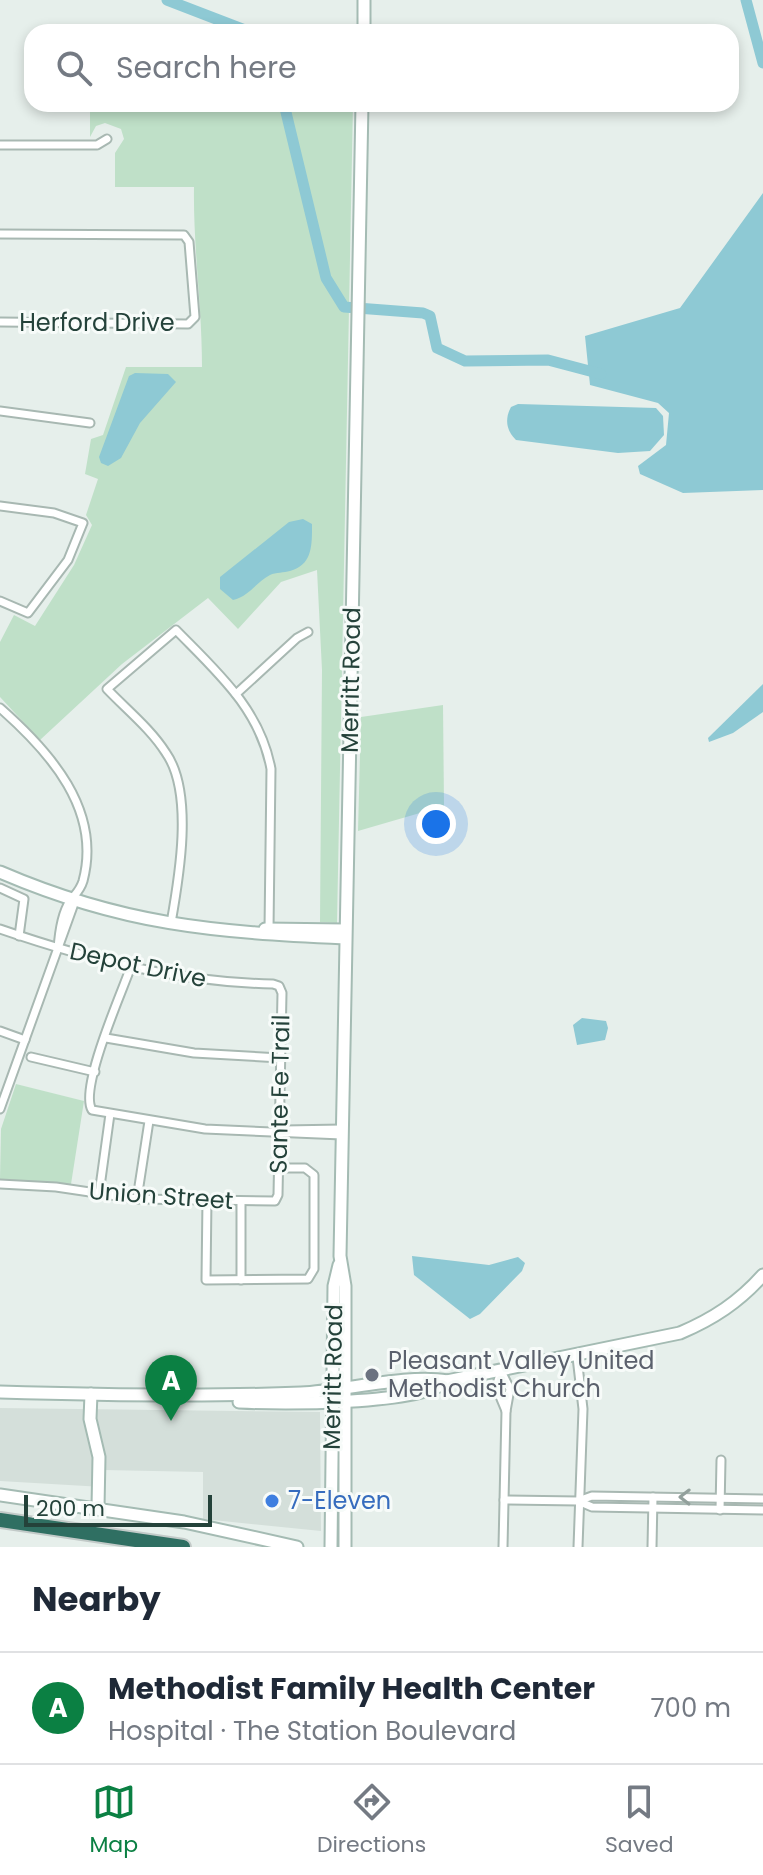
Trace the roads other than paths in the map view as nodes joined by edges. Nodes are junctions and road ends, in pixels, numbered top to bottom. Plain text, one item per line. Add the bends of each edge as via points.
1 (364, 0) edge
2 (364, 24) edge
3 (362, 112) edge
4 (107, 139) dead end
5 (0, 145) edge
6 (0, 234) edge
7 (0, 322) edge
8 (0, 411) edge
9 (90, 423) dead end
10 (0, 506) edge
11 (0, 601) edge
12 (308, 632) dead end
13 (236, 694) junction
14 (0, 708) edge
15 (0, 869) edge
16 (0, 888) edge
17 (74, 899) junction
18 (171, 923) junction
19 (0, 929) edge
20 (269, 929) junction
21 (345, 934) junction
22 (19, 936) junction
23 (58, 949) junction
24 (130, 969) junction
25 (279, 986) joint
26 (0, 1031) edge
27 (106, 1038) junction
28 (25, 1040) junction
29 (31, 1057) dead end
30 (280, 1058) junction
31 (95, 1072) junction
32 (0, 1109) edge
33 (110, 1114) junction
34 (149, 1121) junction
35 (279, 1131) junction
36 (342, 1132) junction
37 (278, 1168) junction
38 (0, 1184) edge
39 (99, 1194) junction
40 (137, 1199) junction
41 (207, 1199) junction
42 (241, 1201) junction
43 (275, 1201) joint
44 (763, 1275) edge
45 (241, 1280) junction
46 (577, 1357) junction
47 (501, 1371) junction
48 (0, 1392) edge
49 (338, 1395) junction
50 (91, 1398) junction
51 (0, 1400) edge
52 (506, 1411) junction
53 (721, 1460) dead end
54 (0, 1495) edge
55 (653, 1497) junction
56 (720, 1498) junction
57 (763, 1499) edge
58 (504, 1500) junction
59 (578, 1501) junction
60 (98, 1507) junction
61 (653, 1508) junction
62 (720, 1510) junction
63 (763, 1510) edge
64 (0, 1520) edge
65 (256, 1537) junction
66 (183, 1547) edge
67 (283, 1547) edge
68 (297, 1547) edge
69 (331, 1547) edge
70 (345, 1547) edge
71 (503, 1547) edge
72 (578, 1547) edge
73 (652, 1547) edge

1 - 2 main road
3 - 21 main road, Merritt Road
4 - 5 street via 97,145
6 - 7 street, Herford Drive via 188,237 193,321
8 - 9 street
10 - 11 street via 83,523 68,560 28,613
12 - 13 street
13 - 18 street via 176,630 107,689 167,753 176,773 181,818
13 - 20 street via 261,732 271,769
14 - 17 street via 78,800 88,855
15 - 17 main road
16 - 22 street via 25,902
17 - 18 main road
17 - 23 street
18 - 20 main road
18 - 21 main road via 280,937
19 - 22 street, Depot Drive
20 - 21 main road
21 - 36 main road, Merritt Road
22 - 23 street, Depot Drive
23 - 24 street, Depot Drive
23 - 28 street
24 - 25 street, Depot Drive
24 - 27 street
25 - 30 street, Sante Fe Trail
26 - 28 street
27 - 30 street via 194,1053
27 - 31 street
28 - 32 street
29 - 31 street
30 - 35 street, Sante Fe Trail
31 - 33 street via 90,1107
33 - 34 street
33 - 39 street
34 - 35 street
34 - 40 street
35 - 36 street
35 - 37 street, Sante Fe Trail
36 - 49 main road, Merritt Road via 340,1256 345,1286
37 - 43 street, Sante Fe Trail
37 - 45 street via 305,1168 314,1175 313,1273 304,1280
38 - 39 street, Union Street
39 - 40 street, Union Street
40 - 41 street, Union Street
41 - 42 street, Union Street
41 - 45 street via 206,1280
42 - 43 street, Union Street
42 - 45 street
44 - 46 main road via 744,1297 708,1321 680,1333
46 - 47 main road
46 - 59 street via 583,1409
47 - 49 main road
47 - 52 street via 510,1389
47 - 52 street via 496,1387
48 - 50 main road
49 - 50 main road
49 - 69 main road, Merritt Road
49 - 70 main road, Merritt Road
50 - 51 main road
50 - 60 main road via 99,1457
52 - 58 street
53 - 56 street
54 - 60 main road
56 -> 55 street
55 - 59 street via 592,1496
55 - 61 street
56 - 57 street
56 - 62 street
58 - 59 street
58 - 71 street
59 - 61 street via 592,1507
59 - 72 street
60 - 65 main road
61 - 62 street
61 - 73 street
62 - 63 street
64 - 66 highway
65 - 67 main road
65 - 68 main road

